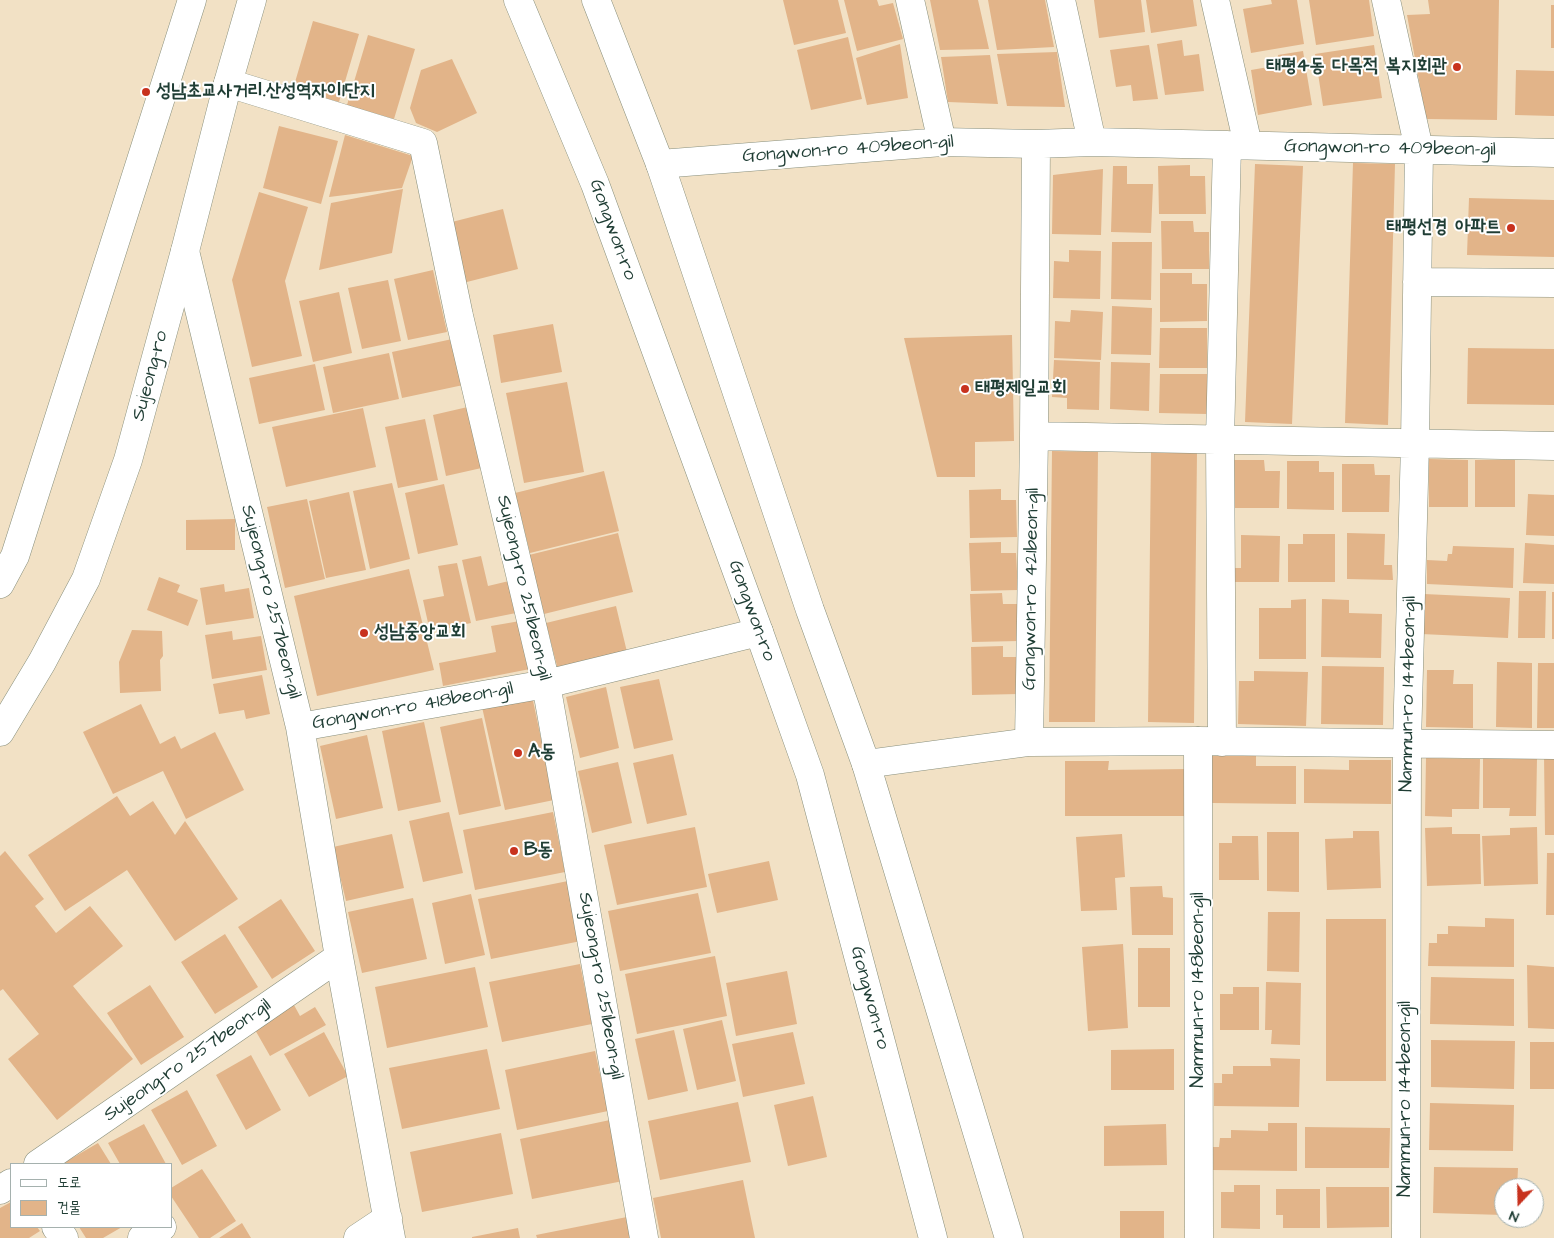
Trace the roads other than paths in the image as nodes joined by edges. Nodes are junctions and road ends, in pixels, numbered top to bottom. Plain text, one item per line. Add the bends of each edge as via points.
1 (192, 0) edge
2 (252, 0) edge
3 (518, 0) edge
4 (596, 0) edge
5 (910, 0) edge
6 (1061, 0) edge
7 (1215, 0) edge
8 (1386, 0) edge
9 (228, 83) junction
10 (942, 142) junction
11 (1092, 142) junction
12 (1036, 144) junction
13 (1237, 145) junction
14 (1419, 149) junction
15 (1554, 153) edge
16 (660, 164) junction
17 (185, 251) junction
18 (1417, 282) junction
19 (1554, 283) edge
20 (1034, 436) junction
21 (1220, 440) junction
22 (1415, 444) junction
23 (1554, 446) edge
24 (0, 584) edge
25 (759, 632) junction
26 (546, 684) junction
27 (300, 727) junction
28 (0, 732) edge
29 (1029, 742) junction
30 (1210, 742) junction
31 (1407, 743) junction
32 (1554, 745) edge
33 (866, 764) junction
34 (339, 957) junction
35 (39, 1163) edge
36 (172, 1223) edge
37 (160, 1228) edge
38 (390, 1228) edge
39 (142, 1238) edge
40 (182, 1238) edge
41 (358, 1238) edge
42 (644, 1238) edge
43 (933, 1238) edge
44 (1009, 1238) edge
45 (1199, 1238) edge
46 (1406, 1238) edge

1 - 24 street via 15,556
2 - 9 street, Sujeong-ro
3 - 25 street, Gongwon-ro via 595,184
4 - 16 street
5 - 10 street
6 - 11 street
7 - 13 street
8 - 14 street, Nammun-ro 144beon-gil
9 - 17 street, Sujeong-ro
9 - 26 street, Sujeong-ro 251beon-gil via 423,143 459,316
10 - 12 street, Gongwon-ro 409beon-gil
10 - 16 street, Gongwon-ro 409beon-gil
11 - 12 street, Gongwon-ro 409beon-gil
11 - 13 street, Gongwon-ro 409beon-gil
12 - 20 street
13 - 14 street, Gongwon-ro 409beon-gil
13 - 21 street
14 - 15 street, Gongwon-ro 409beon-gil
14 - 18 street, Nammun-ro 144beon-gil
16 - 33 street via 810,610
17 - 27 street, Sujeong-ro 257beon-gil
17 - 28 street, Sujeong-ro via 128,460 86,579
18 - 19 street
18 - 22 street, Nammun-ro 144beon-gil
20 - 21 street
20 - 29 street, Gongwon-ro 421beon-gil
21 - 22 street
21 - 30 street
22 - 23 street
22 - 31 street, Nammun-ro 144beon-gil
25 - 26 street, Gongwon-ro 418beon-gil
25 - 43 street, Gongwon-ro via 810,775
26 - 27 street, Gongwon-ro 418beon-gil
26 - 42 street, Sujeong-ro 251beon-gil
27 - 34 street, Sujeong-ro 257beon-gil
29 - 30 street
29 - 33 street
30 - 31 street
30 - 45 street, Nammun-ro 148beon-gil
31 - 32 street
31 - 46 street, Nammun-ro 144beon-gil
33 - 44 street
34 - 35 street, Sujeong-ro 257beon-gil
34 - 38 street, Sujeong-ro 257beon-gil
36 - 40 street
37 - 39 street
38 - 41 street, Sujeong-ro 257beon-gil

